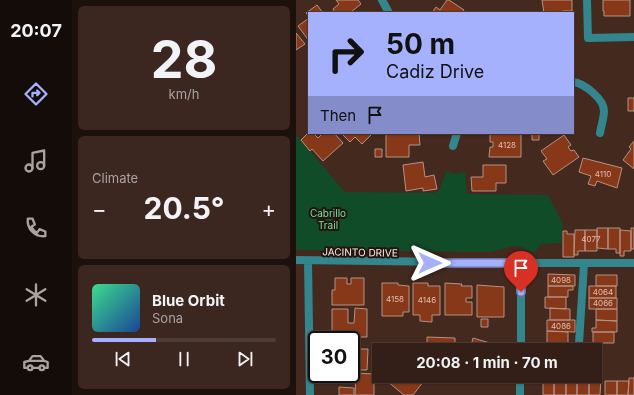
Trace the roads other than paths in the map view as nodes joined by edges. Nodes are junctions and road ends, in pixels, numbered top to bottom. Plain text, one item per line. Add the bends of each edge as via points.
1 (382, 0) edge
2 (587, 0) edge
3 (388, 12) edge
4 (634, 37) edge
5 (574, 82) edge
6 (600, 133) dead end
7 (457, 134) edge
8 (453, 146) dead end
9 (296, 260) edge
10 (308, 262) junction
11 (521, 263) junction
12 (634, 263) edge
13 (584, 264) junction
14 (520, 343) edge
15 (579, 343) dead end
16 (520, 383) edge
17 (310, 395) edge
18 (520, 395) edge

1 - 3 street
2 - 4 street via 588,38
5 - 6 street via 596,94 604,109
7 - 8 street
9 - 10 street, JACINTO DRIVE
10 - 11 street, JACINTO DRIVE
10 - 17 street
11 - 13 street, JACINTO DRIVE
11 - 14 street
12 - 13 street, JACINTO DRIVE
13 - 15 street
16 - 18 street

